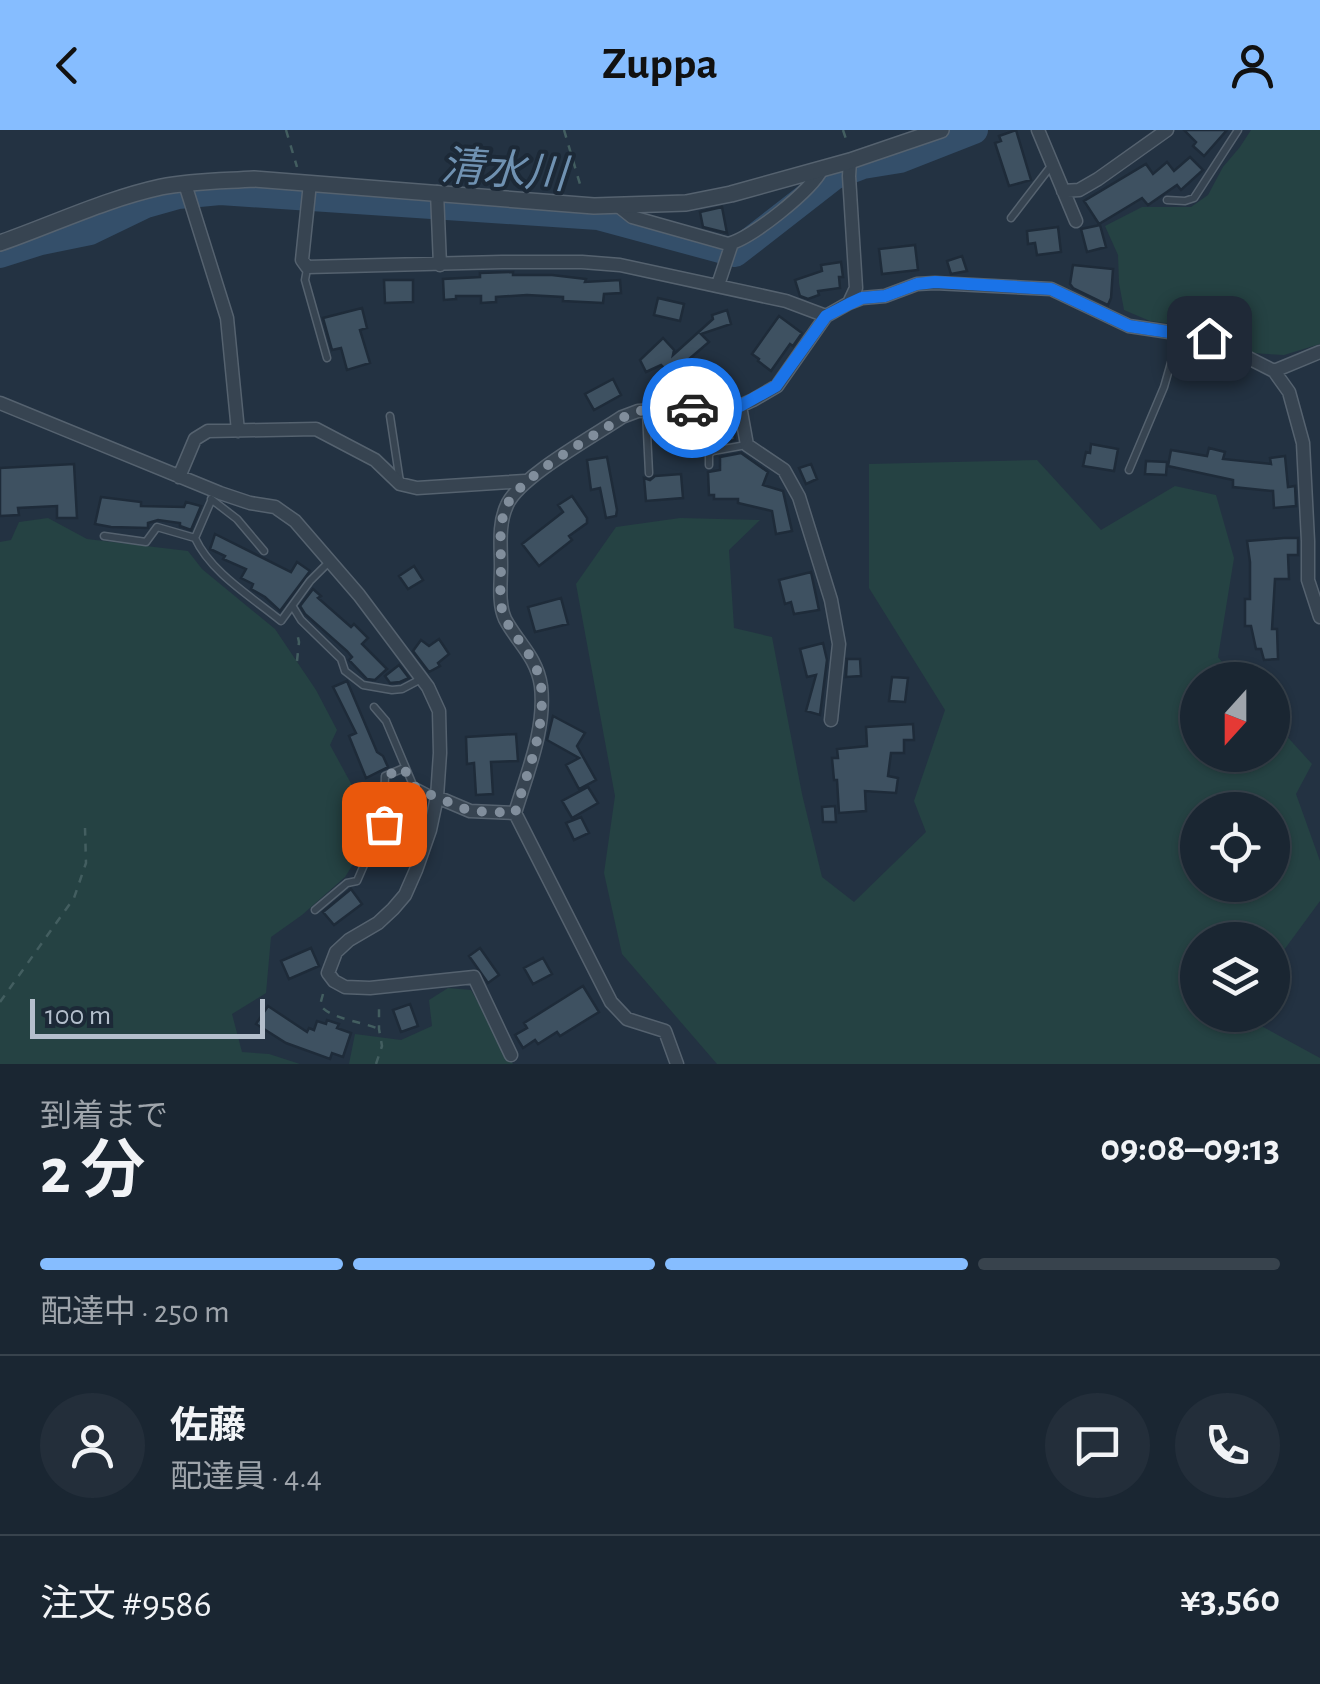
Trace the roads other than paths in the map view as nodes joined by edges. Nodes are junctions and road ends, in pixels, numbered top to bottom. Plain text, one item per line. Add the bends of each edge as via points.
1 (941, 130) edge
2 (1038, 130) edge
3 (1167, 130) edge
4 (1238, 130) edge
5 (850, 161) junction
6 (1052, 165) junction
7 (822, 169) junction
8 (305, 183) junction
9 (185, 184) junction
10 (1063, 191) junction
11 (438, 192) junction
12 (1167, 200) dead end
13 (617, 205) junction
14 (1011, 218) dead end
15 (1076, 222) dead end
16 (0, 243) edge
17 (732, 243) junction
18 (440, 265) junction
19 (307, 268) junction
20 (718, 285) junction
21 (849, 304) junction
22 (826, 316) junction
23 (1179, 335) junction
24 (1320, 352) edge
25 (327, 358) dead end
26 (1274, 372) junction
27 (0, 403) edge
28 (740, 406) junction
29 (646, 411) junction
30 (390, 416) dead end
31 (238, 431) junction
32 (747, 445) junction
33 (710, 465) dead end
34 (1129, 470) dead end
35 (649, 473) dead end
36 (179, 477) junction
37 (525, 481) junction
38 (400, 484) junction
39 (210, 494) junction
40 (104, 536) dead end
41 (195, 538) junction
42 (264, 551) dead end
43 (330, 561) junction
44 (293, 607) junction
45 (1320, 617) edge
46 (421, 679) junction
47 (374, 707) dead end
48 (831, 720) dead end
49 (404, 768) junction
50 (437, 797) junction
51 (515, 813) junction
52 (315, 910) dead end
53 (511, 1055) dead end
54 (677, 1064) edge

1 - 5 street
2 - 6 street
3 - 10 street via 1098,180
4 - 12 lane via 1194,198
5 - 7 street
5 - 21 street via 856,288
6 - 10 street
6 - 14 lane
7 - 13 street via 686,203
7 - 17 street via 776,216
8 - 9 street
8 - 11 street
8 - 19 street
9 - 16 street via 120,198
9 - 31 street via 226,318
10 - 15 street
11 - 13 street
11 - 18 street
13 - 17 street via 632,216
17 - 20 street
18 - 19 street
18 - 20 street via 582,262
19 - 25 lane
20 - 22 street
21 - 22 street
21 - 23 street via 935,282 1051,289 1129,326
22 - 28 street via 776,386
23 - 26 street via 1209,338
23 - 34 lane
24 - 26 street
26 - 45 street via 1289,392 1304,443 1308,580
27 - 36 street
28 - 29 street
28 - 32 street
29 - 35 lane
29 - 37 street via 622,418
30 - 38 lane
31 - 36 street via 208,431 196,439
31 - 38 street via 316,428 375,460
32 - 33 lane via 713,451
32 - 48 street via 784,470 826,583 839,644
36 - 39 street
37 - 38 street
37 - 51 street via 507,504 500,530 500,600 541,684 535,747
39 - 41 lane
39 - 42 lane
39 - 43 street via 274,507
40 - 41 lane via 146,542 156,527
41 - 44 lane via 232,582 281,621
43 - 44 lane
43 - 46 street
44 - 46 lane via 363,684 392,690
46 - 50 street via 438,711
47 - 49 lane
49 - 50 lane via 412,785
49 - 52 lane via 386,776 383,831 357,881
50 - 51 street via 470,811
50 - 53 street via 405,895 336,952 328,973 345,986 378,987 474,977
51 - 54 street via 611,1002 626,1019 664,1030

